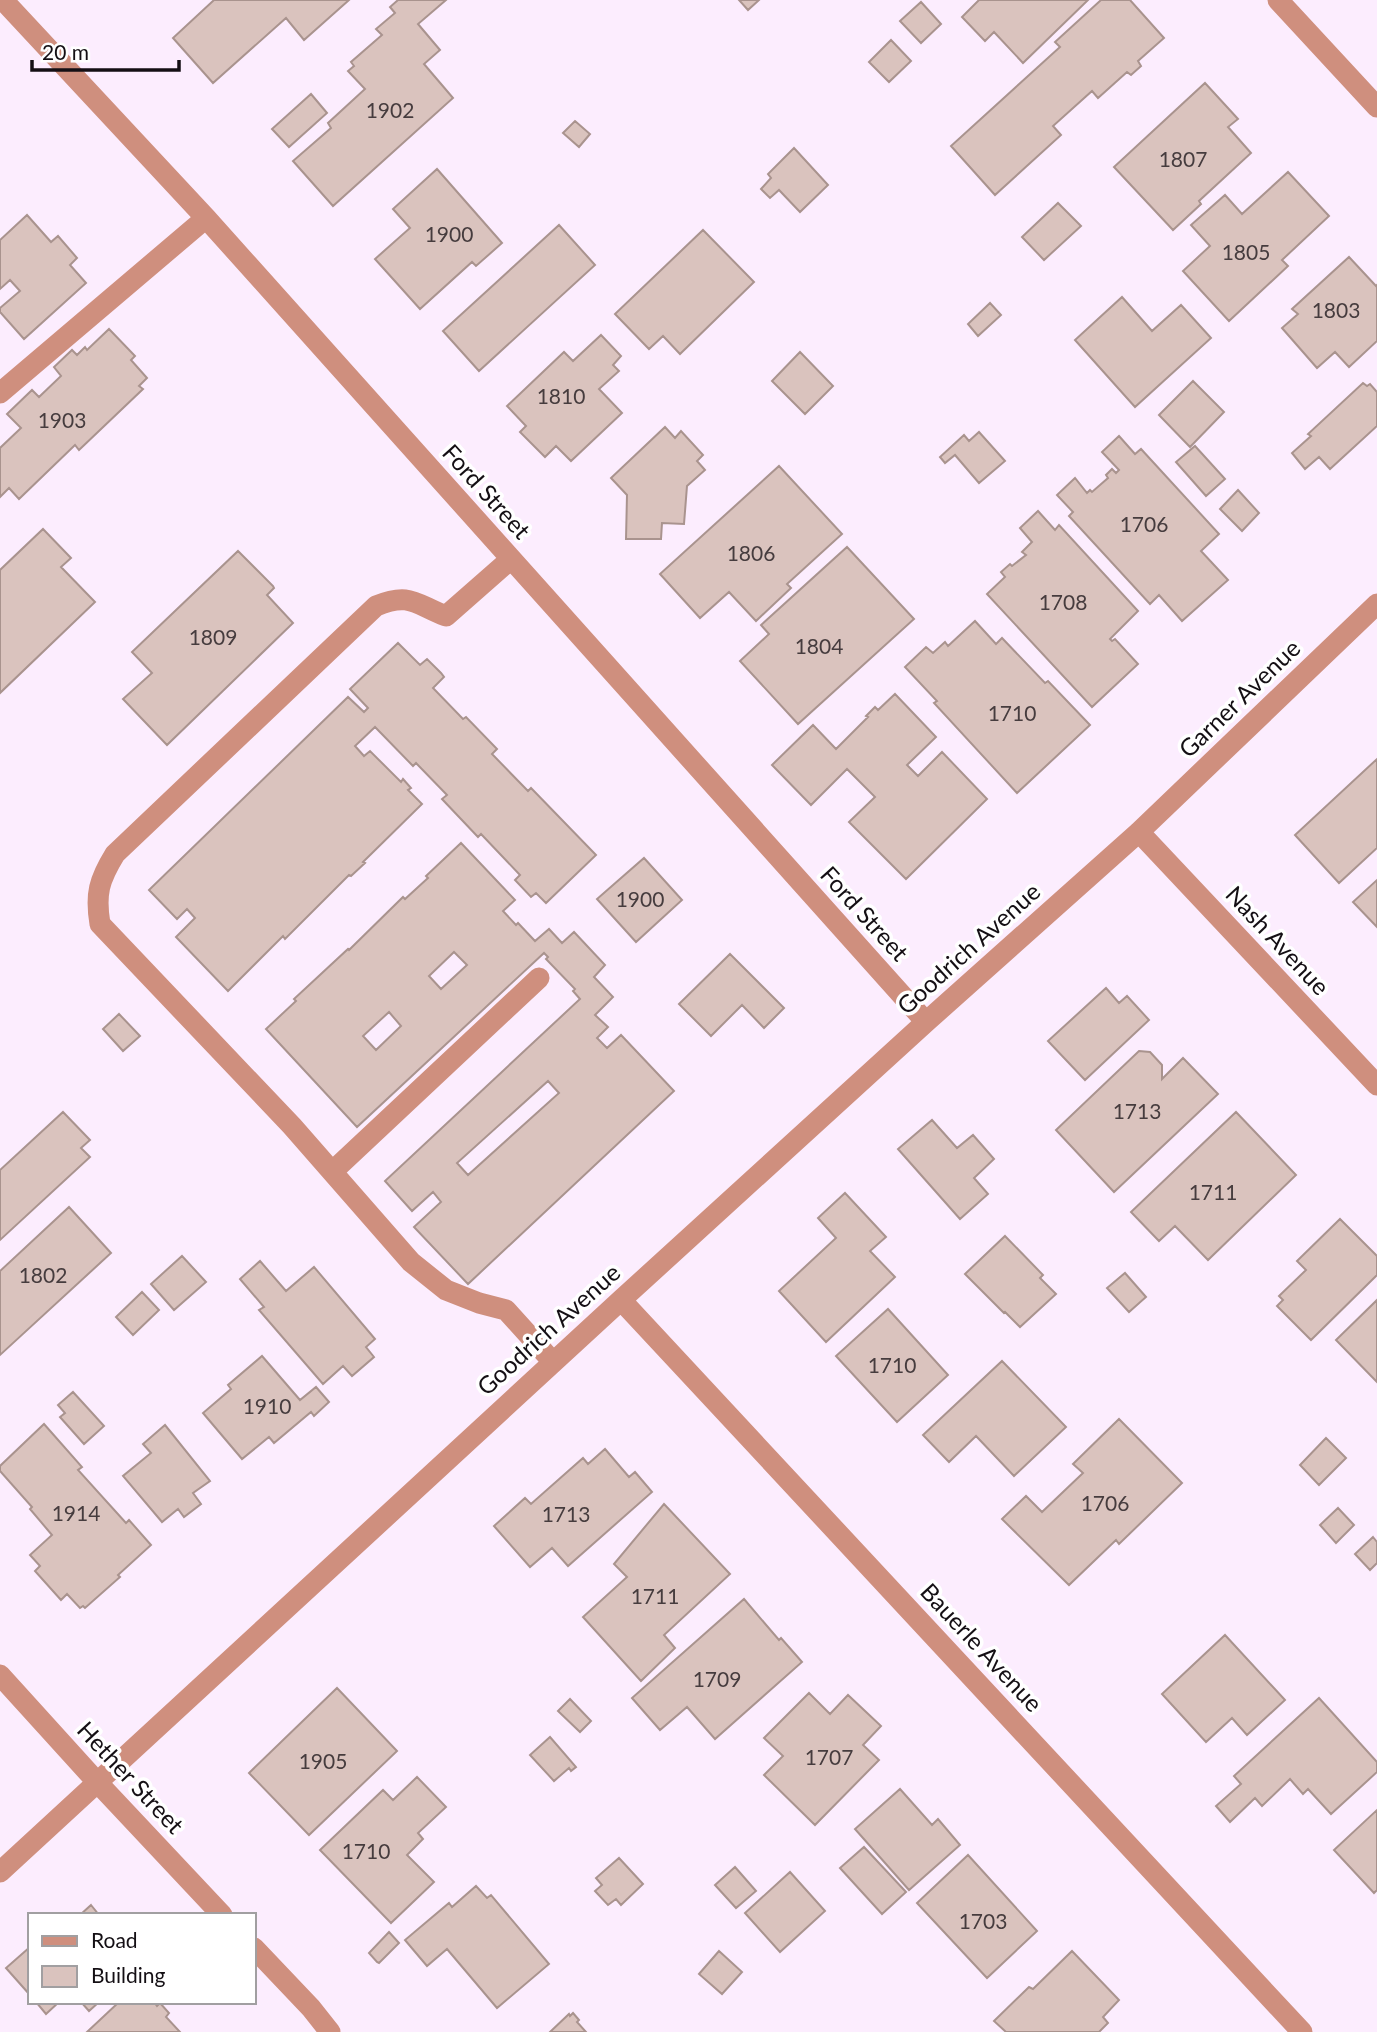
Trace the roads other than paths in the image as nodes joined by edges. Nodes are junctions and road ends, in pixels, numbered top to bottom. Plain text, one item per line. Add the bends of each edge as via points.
1 (3, 0) edge
2 (1278, 0) edge
3 (1377, 107) edge
4 (206, 218) junction
5 (0, 393) edge
6 (511, 559) junction
7 (1377, 604) edge
8 (1139, 832) junction
9 (539, 978) dead end
10 (926, 1022) junction
11 (1377, 1085) edge
12 (333, 1171) junction
13 (621, 1300) junction
14 (554, 1362) junction
15 (0, 1675) edge
16 (97, 1782) junction
17 (0, 1872) edge
18 (220, 1913) edge
19 (256, 1950) edge
20 (330, 2032) edge
21 (1302, 2032) edge

1 - 4 street, Ford Street
2 - 3 street
4 - 5 street
4 - 6 street, Ford Street
6 - 10 street, Ford Street
6 - 12 street via 446,617 411,599 392,599 376,606 116,853 103,873 97,898 100,924
7 - 8 street, Garner Avenue
8 - 10 street, Goodrich Avenue
8 - 11 street, Nash Avenue
9 - 12 street
10 - 13 street, Goodrich Avenue
12 - 14 street via 411,1262 446,1290 506,1310
13 - 14 street, Goodrich Avenue
13 - 21 street, Bauerle Avenue
14 - 16 street, Goodrich Avenue
15 - 16 street, Hether Street
16 - 17 street, Goodrich Avenue
16 - 18 street, Hether Street
19 - 20 street

